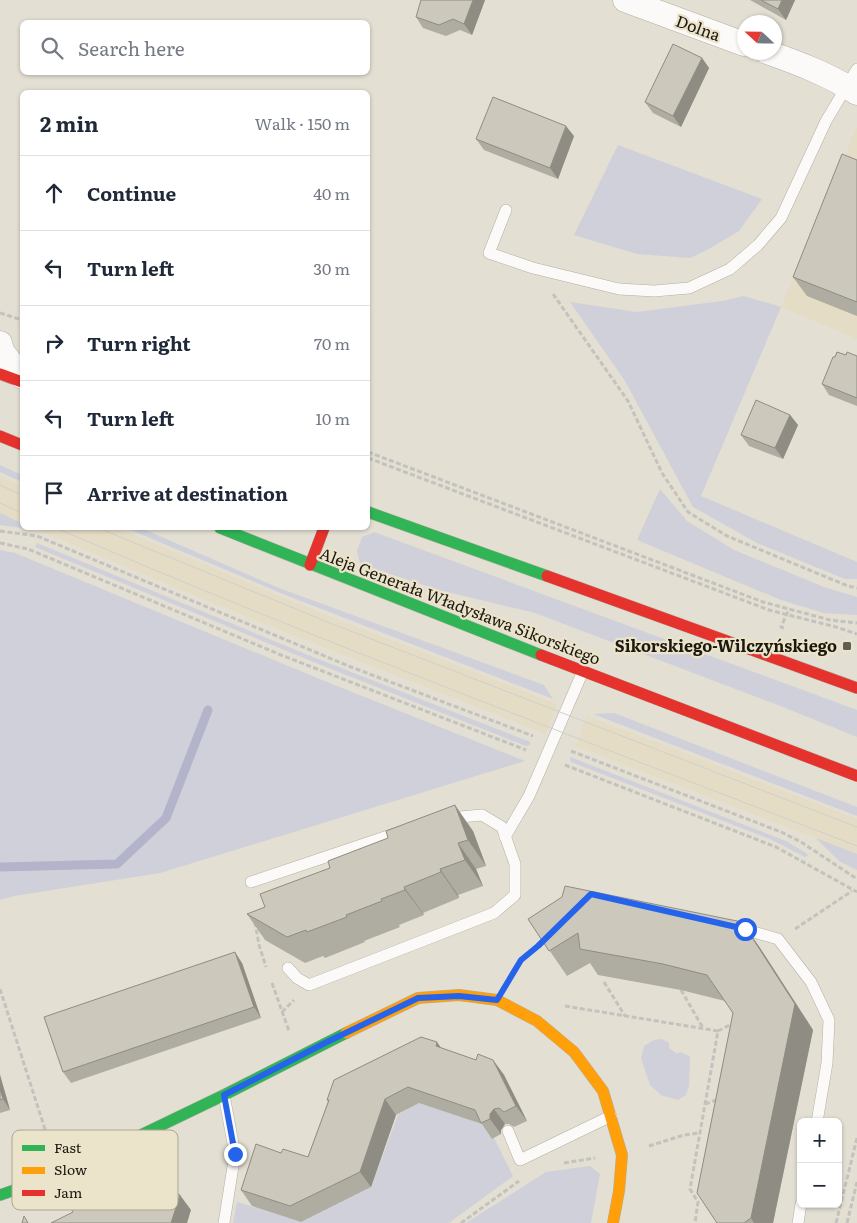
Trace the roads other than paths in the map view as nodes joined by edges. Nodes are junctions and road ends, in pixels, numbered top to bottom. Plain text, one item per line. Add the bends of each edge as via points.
1 (624, 0) edge
2 (737, 41) edge
3 (782, 57) edge
4 (854, 83) edge
5 (506, 210) dead end
6 (0, 344) edge
7 (0, 374) edge
8 (20, 374) edge
9 (20, 381) edge
10 (0, 436) edge
11 (20, 444) edge
12 (370, 513) edge
13 (225, 530) edge
14 (323, 530) edge
15 (310, 565) junction
16 (583, 671) junction
17 (857, 688) edge
18 (857, 776) edge
19 (441, 819) edge
20 (414, 828) edge
21 (505, 837) junction
22 (251, 882) dead end
23 (726, 924) edge
24 (288, 968) edge
25 (224, 1095) junction
26 (611, 1116) junction
27 (818, 1118) edge
28 (151, 1130) edge
29 (508, 1131) edge
30 (12, 1191) edge
31 (0, 1195) edge
32 (800, 1208) edge
33 (224, 1223) edge
34 (613, 1223) edge
35 (798, 1223) edge

1 - 2 street, Dolna
3 - 4 street
4 - 5 lane via 826,121 781,218 758,245 730,269 689,288 654,291 618,289 533,268 489,253
6 - 8 street
7 - 9 main road
10 - 11 main road
12 - 17 main road
13 - 15 main road, Aleja Generała Władysława Sikorskiego
14 - 15 main road
15 - 16 main road, Aleja Generała Władysława Sikorskiego
16 - 18 main road, Aleja Generała Władysława Sikorskiego
16 - 21 lane via 529,796
19 - 21 lane via 482,815 502,827
20 - 22 lane
21 - 24 lane via 515,864 515,895 494,913 309,985
23 - 27 lane via 778,939 811,982 829,1020 827,1063
25 - 26 main road via 418,998 459,996 497,1000 537,1021 574,1052 603,1091
25 - 28 main road
25 - 33 lane via 235,1154
26 - 29 lane via 520,1160
26 - 34 main road via 622,1155
30 - 31 main road
32 - 35 lane

